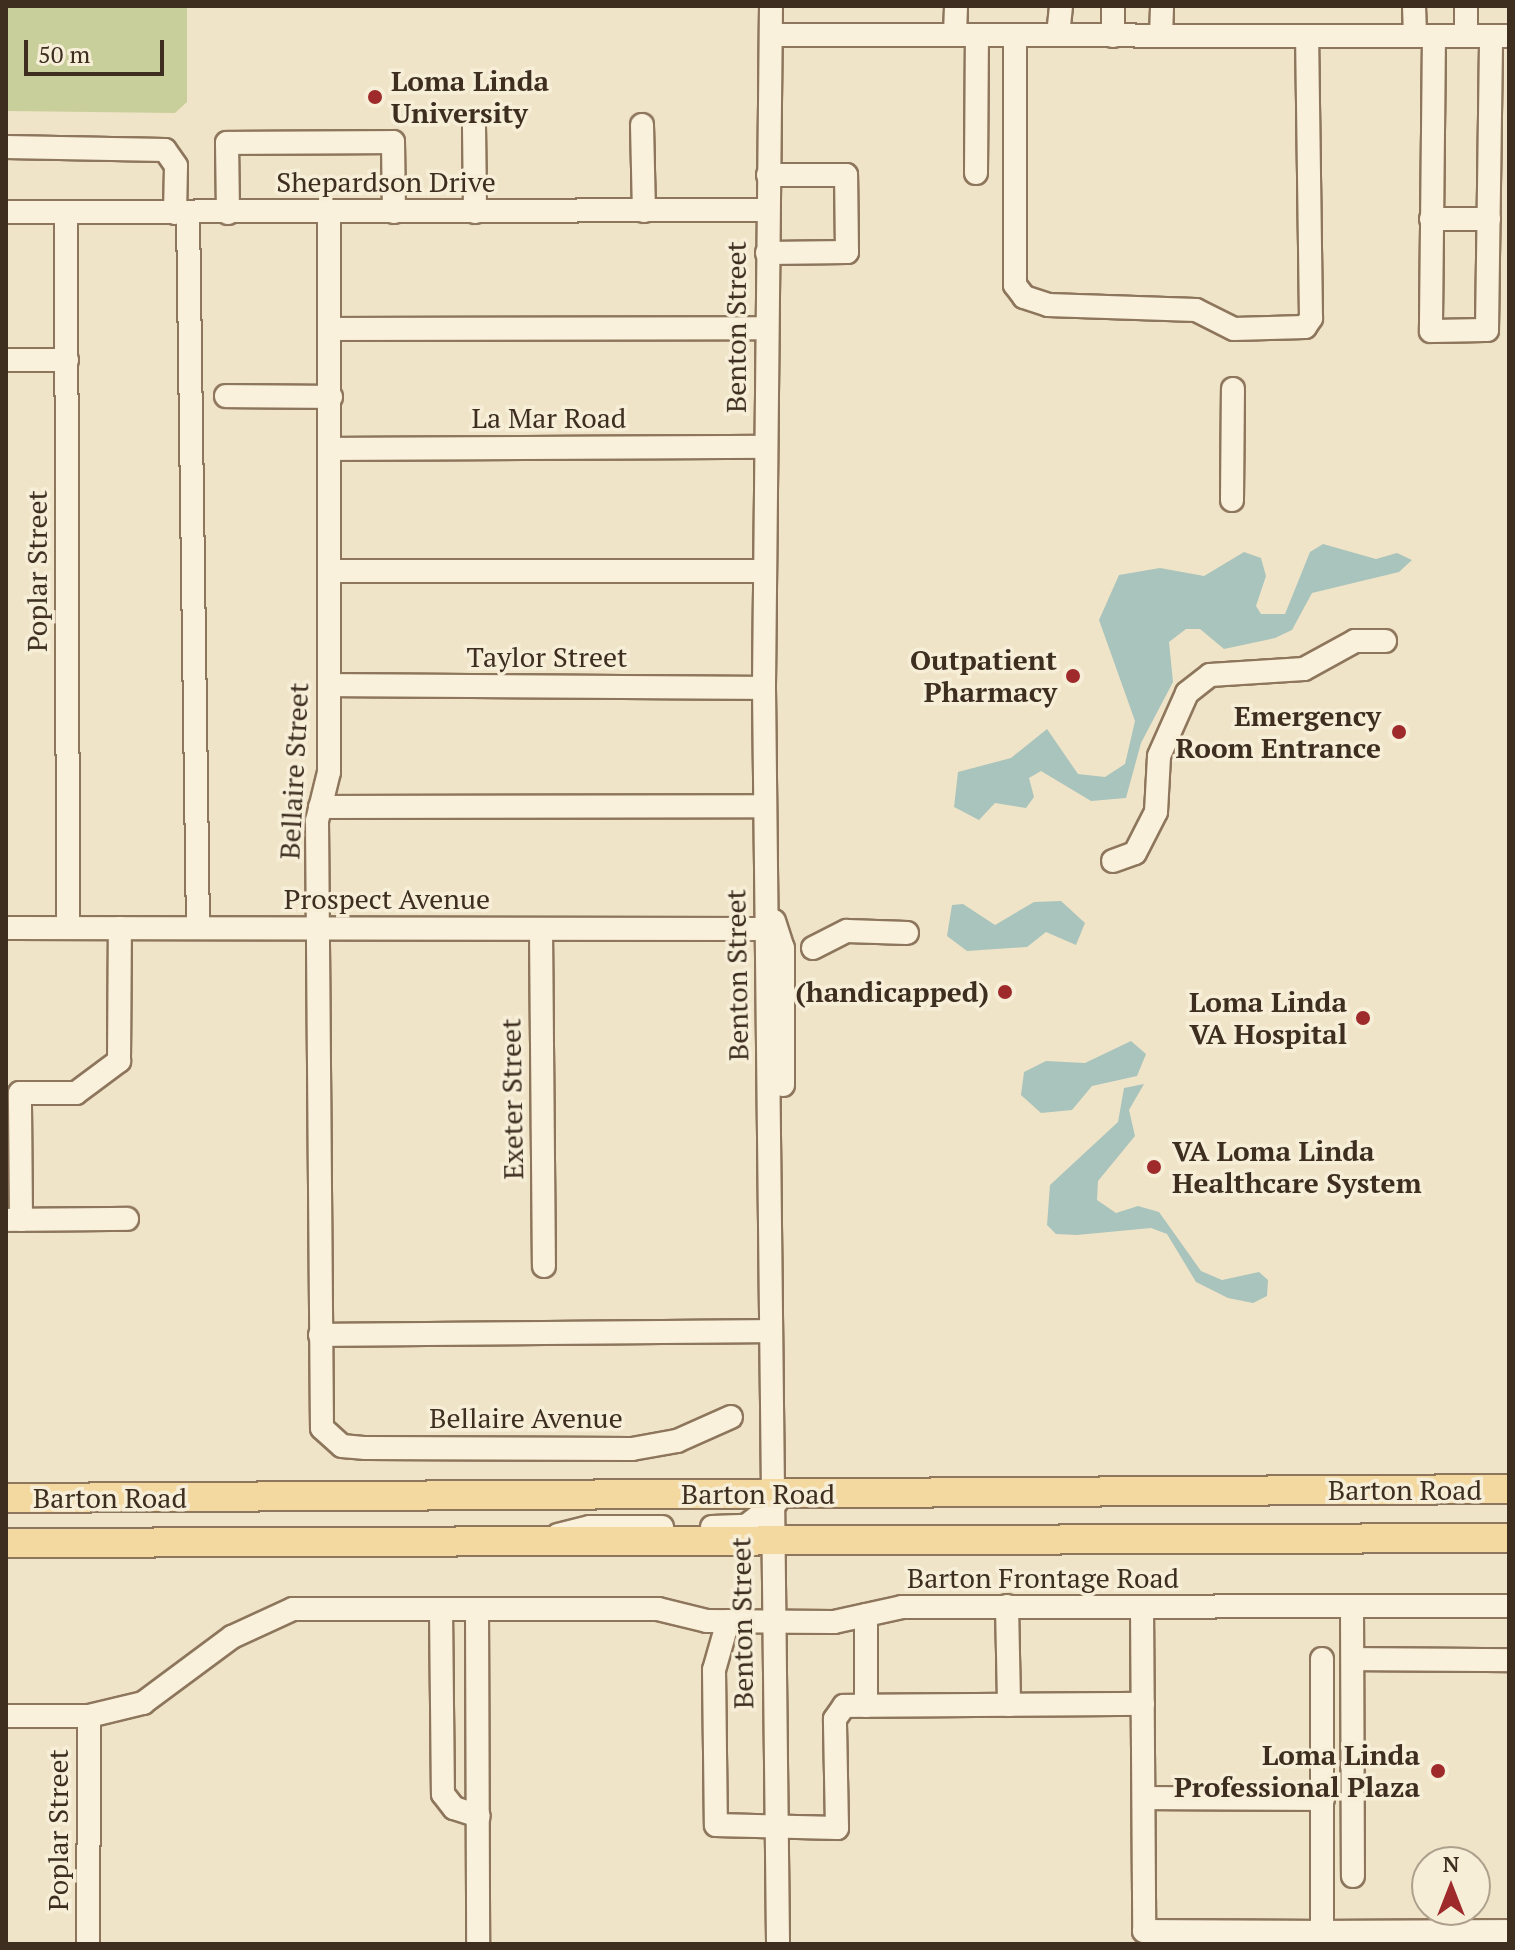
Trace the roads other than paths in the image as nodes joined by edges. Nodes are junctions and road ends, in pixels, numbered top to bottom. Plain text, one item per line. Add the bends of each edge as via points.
1 (771, 6) edge
2 (956, 6) edge
3 (1061, 6) edge
4 (1113, 6) edge
5 (1162, 6) edge
6 (1414, 6) edge
7 (1466, 6) edge
8 (771, 35) junction
9 (966, 35) junction
10 (1015, 35) junction
11 (1058, 35) junction
12 (1113, 36) junction
13 (1161, 36) junction
14 (1307, 36) junction
15 (1425, 36) junction
16 (1466, 36) junction
17 (1500, 36) edge
18 (642, 125) dead end
19 (474, 126) dead end
20 (6, 147) edge
21 (976, 173) dead end
22 (768, 175) junction
23 (767, 210) junction
24 (644, 211) junction
25 (6, 212) edge
26 (394, 212) junction
27 (475, 212) junction
28 (182, 213) junction
29 (228, 213) junction
30 (329, 213) junction
31 (66, 214) junction
32 (1431, 219) junction
33 (1489, 219) junction
34 (767, 253) junction
35 (766, 328) junction
36 (330, 329) junction
37 (6, 360) edge
38 (67, 360) junction
39 (1233, 389) dead end
40 (226, 396) dead end
41 (331, 397) junction
42 (766, 447) junction
43 (332, 449) junction
44 (1232, 500) dead end
45 (332, 571) junction
46 (765, 571) junction
47 (1385, 641) dead end
48 (330, 685) junction
49 (764, 688) junction
50 (765, 806) junction
51 (320, 807) junction
52 (1113, 861) dead end
53 (766, 906) junction
54 (6, 928) edge
55 (68, 928) junction
56 (120, 928) junction
57 (198, 928) junction
58 (319, 928) junction
59 (767, 929) junction
60 (541, 930) junction
61 (907, 933) dead end
62 (813, 948) dead end
63 (127, 1219) dead end
64 (13, 1220) edge
65 (544, 1266) dead end
66 (769, 1331) junction
67 (320, 1335) junction
68 (731, 1417) dead end
69 (322, 1428) joint
70 (1509, 1489) edge
71 (6, 1498) edge
72 (774, 1498) junction
73 (771, 1537) junction
74 (1509, 1538) edge
75 (546, 1540) junction
76 (6, 1543) edge
77 (1007, 1606) junction
78 (1509, 1606) edge
79 (1142, 1607) junction
80 (1352, 1607) junction
81 (441, 1609) junction
82 (477, 1609) junction
83 (866, 1615) junction
84 (728, 1621) junction
85 (772, 1622) junction
86 (1322, 1659) dead end
87 (1353, 1659) junction
88 (1509, 1660) edge
89 (1143, 1704) junction
90 (1009, 1705) junction
91 (866, 1706) junction
92 (6, 1716) edge
93 (89, 1716) junction
94 (1145, 1798) junction
95 (1323, 1799) junction
96 (479, 1816) junction
97 (776, 1828) junction
98 (1353, 1876) dead end
99 (1509, 1931) edge
100 (1322, 1932) junction
101 (88, 1944) edge
102 (478, 1944) edge
103 (778, 1944) edge

1 - 8 street, Benton Street
2 - 9 street
3 - 11 street
4 - 12 street
5 - 13 street
6 - 15 street
7 - 16 street
8 - 9 street
8 - 22 street, Benton Street
9 - 10 street
9 - 21 street
10 - 11 street
10 - 14 street via 1015,285 1048,305 1196,310 1234,329 1305,327 1311,318
11 - 12 street
12 - 13 street
13 - 14 street
14 - 15 street
15 - 16 street
15 - 32 street
16 - 17 street
17 - 33 street
18 - 24 street
19 - 27 street
20 - 28 street via 159,147 176,166
22 - 23 street, Benton Street
22 - 34 street via 846,175 847,252
23 - 24 street, Shepardson Drive
23 - 34 street, Benton Street
24 - 27 street, Shepardson Drive
25 - 31 street, Shepardson Drive
26 - 27 street, Shepardson Drive
26 - 29 street via 393,142 378,142 227,143
26 - 30 street, Shepardson Drive
28 - 29 street, Shepardson Drive
28 - 31 street, Shepardson Drive
28 - 57 street
29 - 30 street, Shepardson Drive
30 - 36 street, Bellaire Street
31 - 38 street, Poplar Street
32 - 33 street
32 - 33 street via 1431,331 1487,330
34 - 35 street, Benton Street
35 - 36 street
35 - 42 street, Benton Street
36 - 41 street, Bellaire Street
37 - 38 street
38 - 55 street, Poplar Street
39 - 44 street
40 - 41 street
41 - 43 street, Bellaire Street
42 - 43 street, La Mar Road
42 - 46 street, Benton Street
43 - 45 street, Bellaire Street
45 - 46 street
45 - 48 street, Bellaire Street
46 - 49 street, Benton Street
47 - 52 street via 1355,641 1304,669 1210,675 1187,693 1159,756 1156,812 1135,853
48 - 49 street, Taylor Street
48 - 51 street, Bellaire Street via 329,772
49 - 50 street, Benton Street
50 - 51 street
50 - 53 street, Benton Street
51 - 58 street, Bellaire Street
53 - 59 street, Benton Street
53 - 72 street via 783,958
54 - 55 street, Prospect Avenue
55 - 56 street, Prospect Avenue
56 - 57 street, Prospect Avenue
56 - 64 street via 119,1061 76,1093 20,1093
57 - 58 street, Prospect Avenue
58 - 60 street, Prospect Avenue
58 - 67 street, Bellaire Street
59 - 60 street, Prospect Avenue
59 - 66 street, Benton Street
60 - 65 street, Exeter Street
61 - 62 street via 847,931
63 - 64 street
66 - 67 street
66 - 72 street, Benton Street
67 - 69 street, Bellaire Street
68 - 69 street, Bellaire Avenue via 677,1441 632,1449 366,1448 342,1446
70 - 72 main road, Barton Road
71 - 72 main road, Barton Road
72 - 73 street, Benton Street
72 - 75 street via 746,1526 590,1527
73 - 74 main road, Barton Road
73 - 75 main road, Barton Road
73 - 85 street, Benton Street
75 - 76 main road, Barton Road
77 - 79 street, Barton Frontage Road
77 - 83 street, Barton Frontage Road via 902,1607
77 - 90 street
78 - 80 street, Barton Frontage Road
79 - 80 street, Barton Frontage Road
79 - 89 street
80 - 87 street
81 - 82 street, Barton Frontage Road
81 - 93 street, Barton Frontage Road via 293,1609 232,1637 143,1703
81 - 96 street via 443,1794 454,1808
82 - 84 street, Barton Frontage Road via 658,1609
82 - 96 street
83 - 85 street, Barton Frontage Road
83 - 91 street
84 - 85 street, Barton Frontage Road
84 - 97 street via 714,1670 712,1823
85 - 97 street, Benton Street
86 - 95 street
87 - 88 street
87 - 98 street
89 - 90 street
89 - 94 street
90 - 91 street
91 - 97 street via 844,1706 835,1719 837,1828
92 - 93 street
93 - 101 street, Poplar Street
94 - 95 street
94 - 100 street via 1144,1931
95 - 100 street
96 - 102 street
97 - 103 street, Benton Street
99 - 100 street

